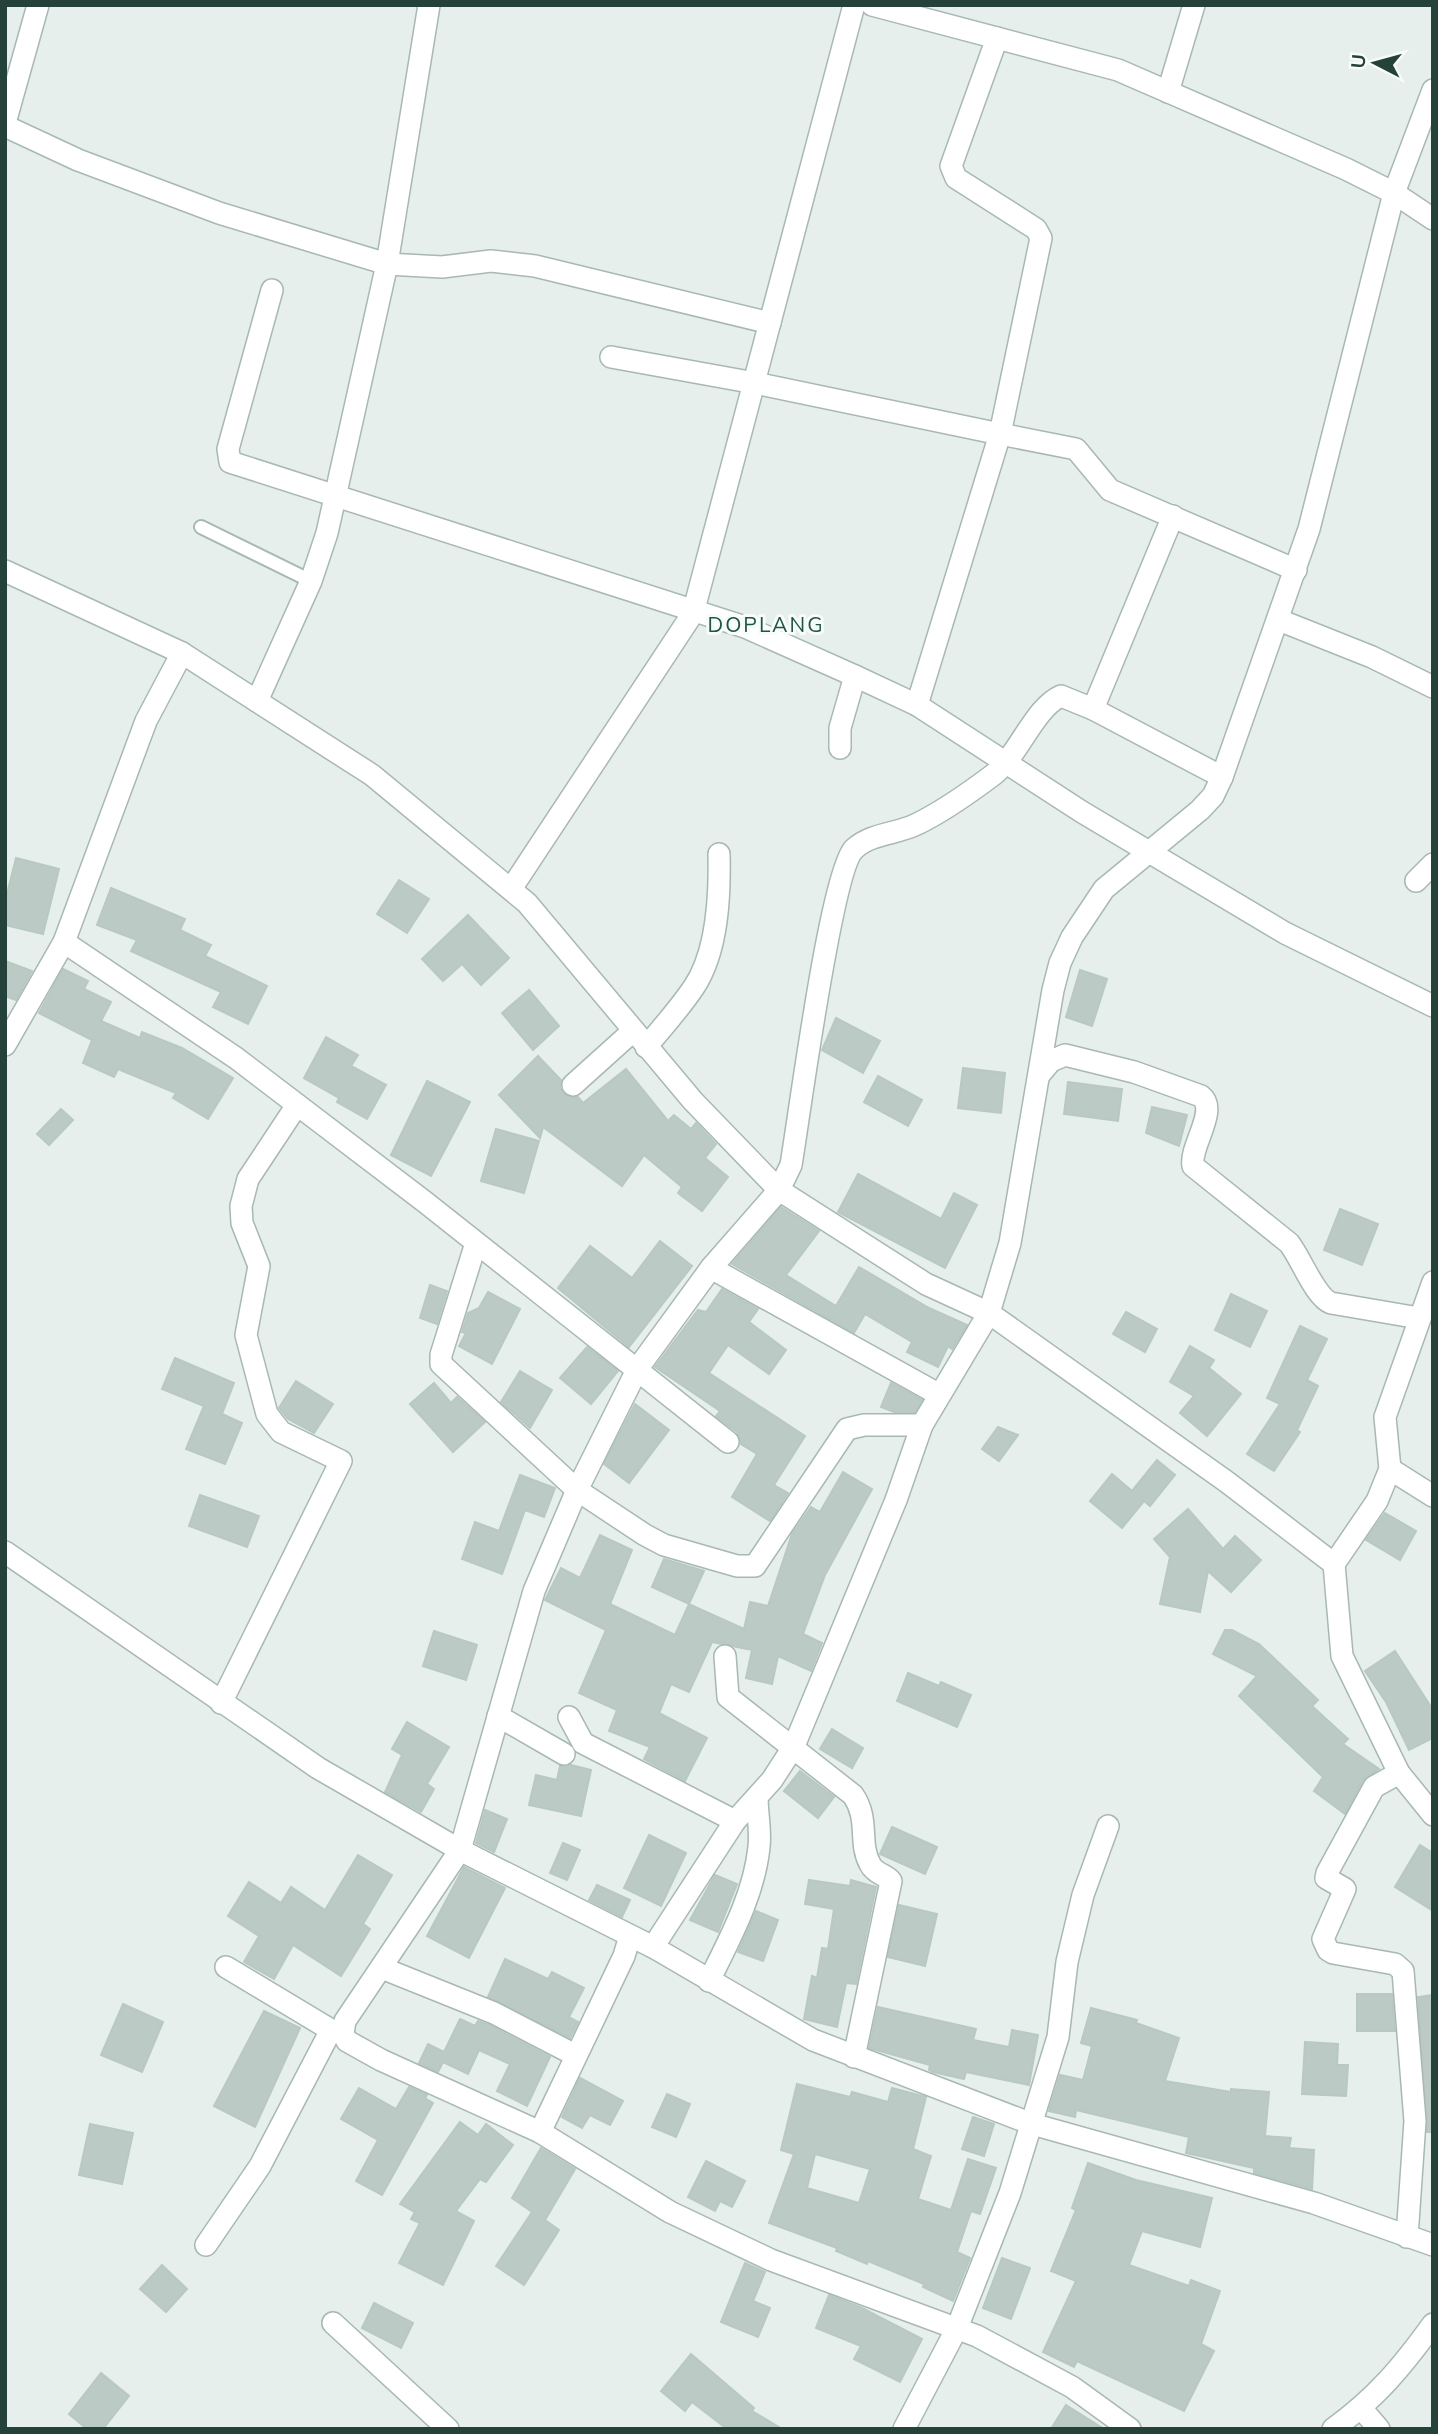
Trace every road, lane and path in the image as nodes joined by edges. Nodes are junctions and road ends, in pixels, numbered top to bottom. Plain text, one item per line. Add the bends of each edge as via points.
1 (38, 5) edge
2 (429, 5) edge
3 (854, 5) edge
4 (872, 5) edge
5 (1194, 5) edge
6 (997, 38) junction
7 (1433, 90) edge
8 (1168, 92) junction
9 (5, 124) edge
10 (1394, 193) junction
11 (1433, 219) edge
12 (387, 264) junction
13 (272, 290) dead end
14 (770, 323) junction
15 (611, 357) dead end
16 (755, 383) junction
17 (1000, 434) junction
18 (336, 498) junction
19 (1173, 516) junction
20 (201, 527) dead end
21 (1296, 570) junction
22 (5, 571) edge
23 (311, 581) junction
24 (693, 613) junction
25 (1279, 620) junction
26 (182, 653) junction
27 (855, 676) junction
28 (1433, 687) edge
29 (257, 701) junction
30 (917, 705) junction
31 (1093, 709) junction
32 (840, 748) dead end
33 (1008, 764) junction
34 (1222, 777) junction
35 (1150, 853) junction
36 (719, 854) dead end
37 (1433, 864) edge
38 (1416, 881) dead end
39 (511, 888) junction
40 (64, 942) junction
41 (1433, 1006) edge
42 (640, 1039) junction
43 (5, 1045) edge
44 (1040, 1074) junction
45 (573, 1085) dead end
46 (297, 1105) junction
47 (779, 1190) junction
48 (476, 1243) junction
49 (710, 1268) junction
50 (1433, 1283) edge
51 (989, 1314) junction
52 (1419, 1318) junction
53 (635, 1374) junction
54 (938, 1394) junction
55 (922, 1425) junction
56 (728, 1442) dead end
57 (1390, 1469) junction
58 (576, 1490) junction
59 (1433, 1496) edge
60 (5, 1552) edge
61 (1334, 1564) junction
62 (725, 1656) dead end
63 (220, 1703) junction
64 (498, 1716) junction
65 (794, 1746) junction
66 (1399, 1773) junction
67 (757, 1797) junction
68 (1430, 1809) edge
69 (735, 1821) junction
70 (1108, 1826) dead end
71 (460, 1850) junction
72 (630, 1936) junction
73 (653, 1947) junction
74 (226, 1966) dead end
75 (382, 1968) junction
76 (709, 1981) junction
77 (337, 2032) junction
78 (575, 2055) junction
79 (854, 2057) junction
80 (1032, 2124) junction
81 (540, 2132) junction
82 (1407, 2237) junction
83 (206, 2245) dead end
84 (1433, 2245) edge
85 (333, 2323) dead end
86 (1433, 2324) edge
87 (957, 2329) junction
88 (1361, 2409) junction
89 (448, 2429) edge
90 (904, 2429) edge
91 (1130, 2429) edge
92 (1333, 2429) edge
93 (1378, 2429) edge

1 - 9 street
2 - 12 street
3 - 14 street
4 - 6 street
5 - 8 street
6 - 8 street via 1118,70
6 - 17 street via 951,166 956,178 1036,229 1041,238
7 - 10 street
8 - 10 street
9 - 12 street via 78,160 219,212
10 - 11 street
10 - 21 street
12 - 14 street via 464,266 491,261 535,266
12 - 18 street
13 - 18 street via 227,457 234,464
14 - 16 street
15 - 16 street
16 - 17 street
16 - 24 street
17 - 19 street via 1076,449 1108,488
17 - 30 street
18 - 23 street
18 - 24 street
19 - 21 street
19 - 31 street
20 - 23 lane
21 - 25 street
22 - 26 street
23 - 29 street
24 - 27 street via 745,627
24 - 39 street
25 - 28 street
25 - 34 street
26 - 29 street
26 - 40 street via 145,721
27 - 30 street
27 - 32 street via 840,728
29 - 39 street via 372,775
30 - 33 street
31 - 33 street via 1067,697 1052,701
31 - 34 street
33 - 35 street
33 - 47 street via 915,826 862,843 847,858 830,925 791,1166
34 - 35 street via 1200,810
35 - 41 street via 1285,933
35 - 44 street via 1104,889 1072,937 1053,990
36 - 42 street via 715,921 696,985
37 - 38 street
39 - 42 street
40 - 43 street
40 - 46 street via 236,1058
42 - 45 street
42 - 47 street
44 - 51 street via 1010,1243
44 - 52 street via 1051,1061 1065,1055 1134,1072 1201,1096 1206,1105 1202,1133 1192,1153 1193,1166 1289,1243 1322,1298
46 - 48 street
46 - 63 street via 248,1179 241,1206 242,1223 259,1266 246,1335 267,1414 281,1432 341,1461
47 - 49 street
47 - 51 street via 926,1284
48 - 53 street
48 - 58 street via 441,1364
49 - 53 street
49 - 54 street
50 - 52 street
51 - 54 street
51 - 61 street via 1227,1482
52 - 57 street via 1385,1417
53 - 56 street via 657,1396 665,1395
53 - 58 street
54 - 55 street
55 - 58 street via 847,1429 751,1568 664,1545
55 - 65 street via 896,1500
57 - 59 street
57 - 61 street via 1377,1501
58 - 64 street via 534,1591
60 - 63 street
61 - 66 street via 1342,1656
62 - 65 street via 728,1697
63 - 71 street via 318,1768
64 - 69 street via 559,1751 569,1717 583,1743
64 - 71 street
65 - 67 street
65 - 79 street via 853,1795 864,1817 869,1862 891,1881
66 - 68 street
66 - 82 street via 1374,1787 1327,1873 1326,1878 1345,1889 1323,1939 1333,1953 1395,1964 1403,1971 1415,2121
67 - 69 street
67 - 76 street via 759,1846 749,1890
69 - 73 street
70 - 80 street via 1083,1895 1067,1962 1058,2037
71 - 72 street
71 - 75 street
72 - 73 street
72 - 78 street
73 - 76 street
74 - 77 street
75 - 77 street
75 - 78 street via 494,2013
76 - 79 street via 813,2040
77 - 81 street via 382,2060
77 - 83 street via 260,2165
78 - 81 street
79 - 80 street
80 - 82 street via 1314,2203
80 - 87 street
81 - 87 street via 670,2212 771,2260
82 - 84 street
85 - 89 street
86 - 88 street via 1394,2378
87 - 90 street
87 - 91 street via 1072,2387
88 - 92 street
88 - 93 street

